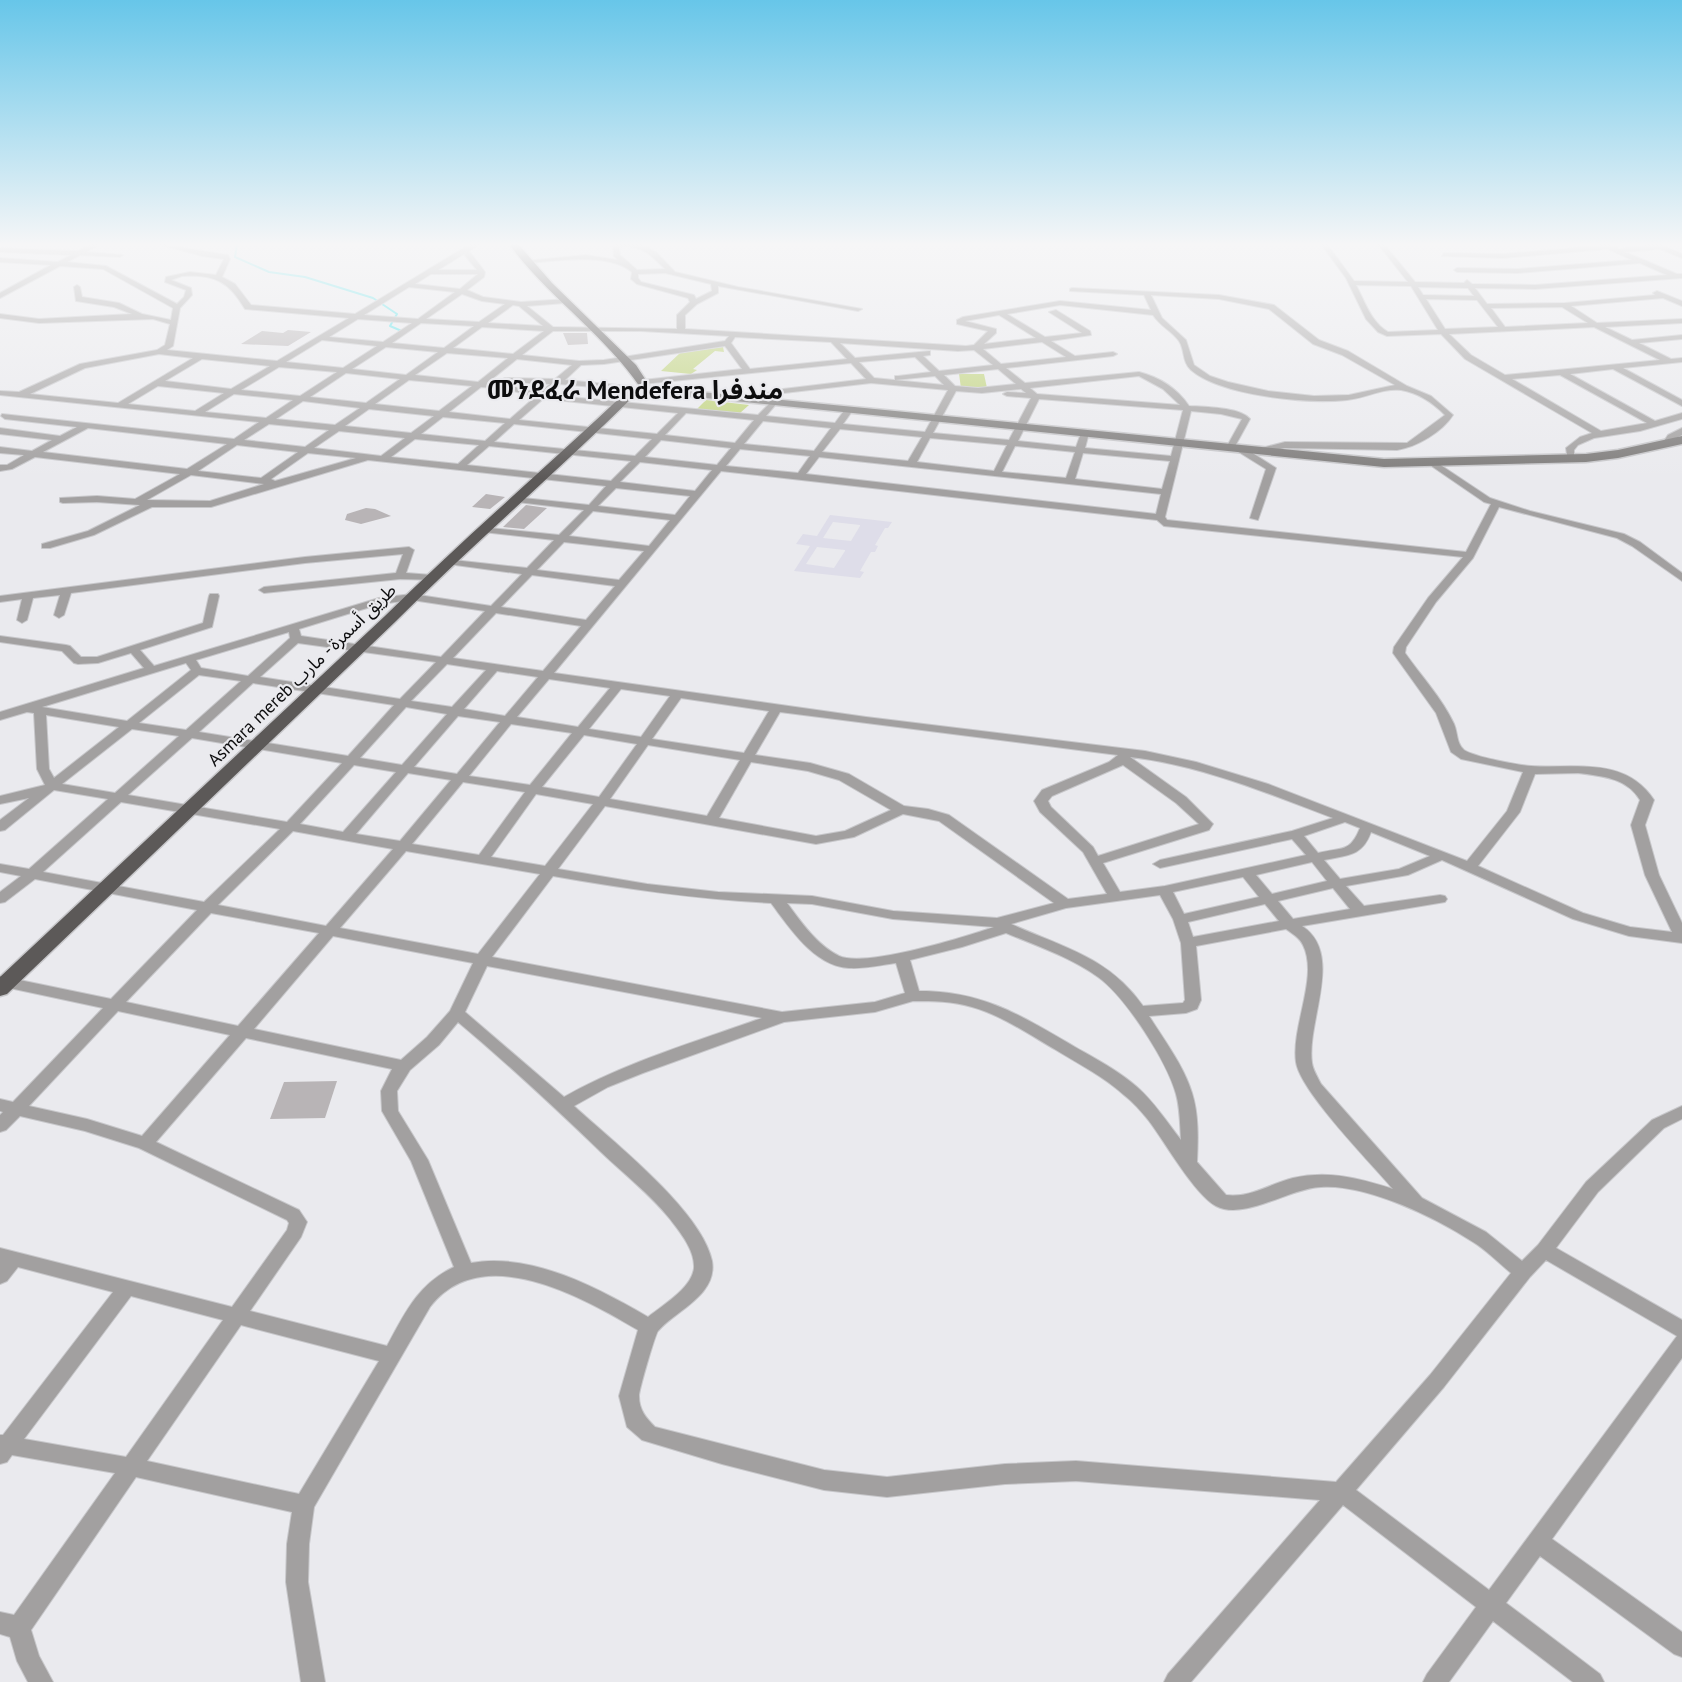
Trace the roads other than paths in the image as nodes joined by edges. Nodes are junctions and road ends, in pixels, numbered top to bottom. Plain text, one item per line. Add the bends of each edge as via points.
1 (345, 322) edge
2 (419, 322) edge
3 (429, 322) edge
4 (484, 322) edge
5 (543, 322) edge
6 (588, 322) edge
7 (681, 322) edge
8 (962, 322) edge
9 (1016, 322) edge
10 (1070, 322) edge
11 (1163, 322) edge
12 (1291, 322) edge
13 (1375, 322) edge
14 (1437, 322) edge
15 (1498, 322) edge
16 (1592, 322) edge
17 (1650, 322) edge
18 (174, 323) edge
19 (481, 325) junction
20 (1596, 325) junction
21 (594, 328) junction
22 (551, 329) junction
23 (1503, 329) junction
24 (681, 331) junction
25 (1443, 332) junction
26 (735, 335) junction
27 (1682, 337) edge
28 (320, 338) junction
29 (1045, 340) junction
30 (834, 341) junction
31 (1631, 342) junction
32 (386, 343) junction
33 (727, 343) junction
34 (169, 346) junction
35 (976, 347) junction
36 (966, 348) junction
37 (447, 350) junction
38 (159, 352) junction
39 (917, 354) junction
40 (1113, 354) dead end
41 (201, 356) junction
42 (514, 357) junction
43 (287, 358) junction
44 (624, 359) junction
45 (1682, 360) edge
46 (853, 361) junction
47 (1073, 362) junction
48 (1671, 362) junction
49 (579, 363) junction
50 (278, 364) junction
51 (351, 365) junction
52 (999, 366) junction
53 (1615, 367) junction
54 (1682, 367) edge
55 (343, 370) junction
56 (748, 372) junction
57 (1561, 372) junction
58 (937, 373) junction
59 (414, 374) junction
60 (1503, 378) junction
61 (482, 381) junction
62 (872, 381) junction
63 (558, 382) junction
64 (156, 383) junction
65 (1022, 386) junction
66 (639, 387) junction
67 (953, 389) junction
68 (975, 391) junction
69 (233, 392) junction
70 (1415, 392) junction
71 (0, 393) edge
72 (672, 393) junction
73 (1099, 395) dead end
74 (542, 396) junction
75 (1036, 397) junction
76 (23, 398) junction
77 (300, 399) junction
78 (766, 402) junction
79 (1106, 403) junction
80 (1682, 403) edge
81 (619, 404) junction
82 (120, 405) junction
83 (370, 406) junction
84 (16, 408) dead end
85 (657, 408) junction
86 (849, 410) junction
87 (1187, 410) junction
88 (684, 411) junction
89 (197, 413) junction
90 (441, 414) junction
91 (1682, 416) edge
92 (2, 418) edge
93 (761, 418) junction
94 (936, 418) junction
95 (267, 420) junction
96 (513, 422) junction
97 (1653, 423) junction
98 (87, 425) junction
99 (838, 426) junction
100 (1020, 427) junction
101 (337, 428) junction
102 (593, 430) junction
103 (0, 431) edge
104 (1682, 431) edge
105 (1085, 433) junction
106 (1600, 434) junction
107 (927, 435) junction
108 (412, 436) junction
109 (658, 437) junction
110 (62, 439) junction
111 (237, 441) junction
112 (1675, 442) edge
113 (1012, 443) junction
114 (1178, 443) junction
115 (487, 444) junction
116 (738, 446) junction
117 (1235, 448) junction
118 (0, 450) edge
119 (307, 450) junction
120 (1081, 450) junction
121 (1261, 451) junction
122 (569, 453) junction
123 (817, 453) junction
124 (34, 454) junction
125 (380, 457) junction
126 (1174, 459) junction
127 (1571, 459) junction
128 (635, 460) junction
129 (912, 463) junction
130 (1433, 463) junction
131 (461, 466) junction
132 (0, 468) edge
133 (720, 468) junction
134 (188, 473) junction
135 (997, 473) junction
136 (543, 476) junction
137 (800, 476) junction
138 (263, 481) junction
139 (1071, 481) junction
140 (279, 483) junction
141 (612, 483) junction
142 (1038, 490) junction
143 (1166, 492) junction
144 (698, 494) junction
145 (517, 499) junction
146 (63, 500) dead end
147 (137, 502) junction
148 (1496, 503) junction
149 (152, 504) junction
150 (590, 507) junction
151 (1160, 517) junction
152 (678, 518) junction
153 (1255, 519) dead end
154 (483, 529) junction
155 (562, 538) junction
156 (46, 546) dead end
157 (652, 549) junction
158 (1470, 555) junction
159 (448, 561) junction
160 (530, 572) junction
161 (400, 576) junction
162 (432, 578) junction
163 (1682, 578) edge
164 (623, 584) junction
165 (264, 590) dead end
166 (66, 591) junction
167 (28, 596) junction
168 (214, 596) dead end
169 (412, 597) junction
170 (0, 599) edge
171 (492, 610) junction
172 (59, 615) dead end
173 (22, 620) dead end
174 (589, 624) junction
175 (295, 633) junction
176 (0, 639) edge
177 (359, 647) junction
178 (133, 649) junction
179 (445, 659) junction
180 (193, 665) junction
181 (495, 666) junction
182 (153, 671) junction
183 (547, 674) junction
184 (251, 680) junction
185 (618, 684) junction
186 (316, 689) junction
187 (678, 694) junction
188 (403, 703) junction
189 (776, 708) junction
190 (34, 710) junction
191 (457, 711) junction
192 (0, 716) edge
193 (510, 718) junction
194 (127, 726) junction
195 (580, 729) junction
196 (187, 735) junction
197 (644, 740) junction
198 (255, 747) junction
199 (1124, 755) junction
200 (747, 756) junction
201 (351, 761) junction
202 (407, 770) junction
203 (1531, 770) junction
204 (460, 778) junction
205 (48, 788) junction
206 (533, 790) junction
207 (116, 797) junction
208 (0, 800) edge
209 (602, 801) junction
210 (189, 809) junction
211 (901, 810) junction
212 (1345, 818) junction
213 (710, 822) junction
214 (1367, 826) junction
215 (0, 827) edge
216 (289, 828) junction
217 (1295, 834) junction
218 (346, 837) junction
219 (403, 846) junction
220 (1441, 855) junction
221 (1315, 858) junction
222 (482, 860) junction
223 (1096, 861) junction
224 (1160, 864) dead end
225 (0, 868) edge
226 (1469, 868) junction
227 (548, 872) junction
228 (1246, 872) junction
229 (32, 874) junction
230 (1336, 884) junction
231 (105, 888) junction
232 (1165, 890) junction
233 (1117, 898) junction
234 (0, 899) edge
235 (776, 899) junction
236 (1440, 899) dead end
237 (1268, 900) junction
238 (1065, 904) junction
239 (207, 908) junction
240 (1359, 910) junction
241 (1180, 919) junction
242 (1002, 926) junction
243 (1290, 926) junction
244 (330, 931) junction
245 (1188, 943) junction
246 (902, 958) junction
247 (482, 960) junction
248 (2, 984) edge
249 (914, 996) junction
250 (115, 1005) junction
251 (1138, 1012) junction
252 (457, 1013) junction
253 (782, 1017) junction
254 (241, 1031) junction
255 (404, 1066) junction
256 (563, 1105) junction
257 (8, 1107) edge
258 (1682, 1112) edge
259 (0, 1126) edge
260 (145, 1144) junction
261 (1189, 1162) junction
262 (1416, 1203) junction
263 (1544, 1250) junction
264 (7, 1257) edge
265 (465, 1271) junction
266 (1523, 1272) junction
267 (0, 1276) edge
268 (128, 1287) junction
269 (236, 1316) junction
270 (649, 1327) junction
271 (1682, 1330) edge
272 (1682, 1342) edge
273 (392, 1356) junction
274 (2, 1448) edge
275 (132, 1467) junction
276 (1342, 1492) junction
277 (304, 1505) junction
278 (1538, 1541) junction
279 (1490, 1607) junction
280 (10, 1625) edge
281 (1682, 1646) edge
282 (41, 1682) edge
283 (313, 1682) edge
284 (1176, 1682) edge
285 (1435, 1682) edge
286 (1592, 1682) edge

1 - 28 street
2 - 32 street
3 - 19 street
4 - 19 street
5 - 22 street
6 - 21 highway
7 - 24 street
8 - 35 street via 993,331
9 - 29 street
10 - 29 street via 1087,335
11 - 70 street via 1181,339 1194,370 1239,388 1318,399 1350,397 1385,388
12 - 70 street via 1316,342
13 - 25 street via 1381,332
14 - 25 street
15 - 23 street
16 - 20 street
17 - 20 street
18 - 34 street
19 - 22 street
19 - 37 street
20 - 23 street
20 - 31 street
21 - 22 street
21 - 24 street
21 - 44 highway
22 - 42 street
23 - 25 street
24 - 26 street
25 - 60 street via 1468,357
26 - 30 street
26 - 33 street
27 - 31 street
28 - 32 street
28 - 43 street
29 - 35 street
29 - 47 street
30 - 36 street
30 - 46 street
31 - 48 street
32 - 37 street
32 - 51 street
33 - 44 street
33 - 56 street
34 - 38 street
34 - 43 street
35 - 36 street
35 - 52 street
36 - 39 street
37 - 42 street
37 - 59 street
38 - 41 street
38 - 76 street via 83,366
39 - 46 street
39 - 58 street
40 - 47 street
41 - 50 street
41 - 64 street
42 - 49 street
42 - 61 street
43 - 50 street
43 - 51 street
44 - 49 street
44 - 66 highway
45 - 48 street
46 - 56 street
46 - 62 street
47 - 52 street via 1063,359
48 - 53 street
48 - 54 street
49 - 63 street
50 - 55 street
50 - 69 street
51 - 55 street
51 - 59 street
52 - 58 street
52 - 65 street
53 - 57 street
53 - 80 street
55 - 59 street
55 - 77 street
56 - 66 street
57 - 60 street
57 - 97 street
58 - 62 street
58 - 67 street
59 - 61 street
59 - 83 street
60 - 106 street
61 - 63 street
61 - 74 street
61 - 90 street
62 - 67 street
62 - 78 street via 783,391 762,397
63 - 66 street
63 - 74 street
64 - 69 street
64 - 82 street
65 - 68 street
65 - 75 street
65 - 87 street via 1147,375
66 - 72 main road
66 - 81 highway, Asmara mereb طريق أسمرة - مارب
67 - 68 street
67 - 94 street
68 - 75 street
69 - 77 street
69 - 89 street
70 - 121 street via 1449,415 1410,445 1284,445
71 - 76 street
72 - 78 main road
72 - 85 street
73 - 79 street
74 - 81 street
74 - 96 street
75 - 79 street
75 - 100 street
76 - 82 street via 32,395
77 - 83 street
77 - 95 street
78 - 86 main road
78 - 93 street
79 - 87 street
81 - 85 street
81 - 102 highway, Asmara mereb طريق أسمرة - مارب
82 - 89 street
83 - 90 street
83 - 101 street
84 - 92 street
85 - 88 street
86 - 94 main road
86 - 99 street
87 - 114 street
87 - 117 street via 1244,416
88 - 93 street
88 - 109 street
89 - 95 street
90 - 96 street
90 - 108 street
91 - 97 street
92 - 98 street
93 - 99 street
93 - 116 street
94 - 100 main road
94 - 107 street
95 - 101 street
95 - 111 street
96 - 102 street
96 - 115 street
97 - 106 street
98 - 110 street
98 - 111 street
99 - 107 street
99 - 123 street
100 - 105 main road
100 - 113 street
101 - 108 street
101 - 119 street
102 - 109 street
102 - 122 highway, Asmara mereb طريق أسمرة - مارب
103 - 110 street
104 - 112 street via 1671,437
105 - 114 main road
105 - 120 street
106 - 127 street via 1573,444 1569,450
107 - 113 street
107 - 129 street
108 - 115 street
108 - 125 street
109 - 116 street
109 - 128 street
110 - 124 street
111 - 119 street
111 - 134 street
112 - 127 main road via 1604,457
113 - 120 street
113 - 135 street
114 - 117 main road
114 - 126 street
115 - 122 street
115 - 131 street
116 - 123 street
116 - 133 street
117 - 121 main road
117 - 153 street via 1271,468
118 - 124 street
119 - 125 street
119 - 138 street
120 - 126 street
120 - 139 street
121 - 130 main road via 1384,463
122 - 128 street
122 - 136 highway, Asmara mereb طريق أسمرة - مارب
123 - 129 street
123 - 137 street
124 - 132 street
124 - 134 street
125 - 131 street
125 - 140 street
126 - 143 street
127 - 130 main road
128 - 133 street
128 - 141 street
129 - 135 street
130 - 148 street via 1473,492
131 - 136 street
133 - 137 street
133 - 144 street
134 - 138 street
134 - 147 street
135 - 142 street
136 - 141 street
136 - 145 highway, Asmara mereb طريق أسمرة - مارب
137 - 142 street
138 - 140 street
139 - 142 street
139 - 143 street
140 - 149 street via 211,504
141 - 144 street
141 - 150 street
142 - 151 street
143 - 151 street
144 - 152 street
145 - 150 street
145 - 154 highway, Asmara mereb طريق أسمرة - مارب
146 - 147 street
147 - 149 street
148 - 158 street
148 - 163 street via 1620,536
149 - 156 street via 91,534
150 - 152 street
150 - 155 street
151 - 158 street via 1172,525
152 - 157 street
154 - 155 street
154 - 159 highway, Asmara mereb طريق أسمرة - مارب
155 - 157 street
155 - 160 street
157 - 164 street
158 - 203 street via 1426,608 1399,653 1437,704 1450,728 1456,752
159 - 160 street
159 - 162 highway, Asmara mereb طريق أسمرة - مارب
160 - 164 street
160 - 171 street
161 - 162 street
161 - 165 street
161 - 166 street via 409,550
162 - 169 highway, Asmara mereb طريق أسمرة - مارب
164 - 174 street
166 - 167 street
166 - 172 street
167 - 170 street
167 - 173 street
168 - 178 street via 208,625
169 - 171 street
169 - 175 street via 379,601
169 - 177 highway, Asmara mereb طريق أسمرة - مارب
171 - 174 street
171 - 179 street
174 - 183 street
175 - 177 street
175 - 180 street
175 - 184 street
176 - 178 street via 66,648 78,661 87,662
177 - 179 street
177 - 186 highway, Asmara mereb طريق أسمرة - مارب
178 - 182 street
179 - 181 street
179 - 188 street
180 - 182 street
180 - 184 street
180 - 194 street
181 - 183 street
181 - 191 street
182 - 190 street
183 - 185 street
183 - 193 street
184 - 186 street
184 - 196 street
185 - 187 street
185 - 195 street
186 - 188 street
186 - 198 highway, Asmara mereb طريق أسمرة - مارب
187 - 189 street
187 - 197 street
188 - 191 street
188 - 201 street
189 - 199 street
189 - 200 street
190 - 192 street
190 - 194 street
190 - 205 street
191 - 193 street
191 - 202 street
193 - 195 street
193 - 204 street
194 - 196 street
194 - 205 street
195 - 197 street
195 - 206 street
196 - 198 street
196 - 207 street
197 - 200 street
197 - 209 street
198 - 201 street
198 - 210 highway, Asmara mereb طريق أسمرة - مارب
199 - 212 street via 1192,765
199 - 223 street via 1047,793 1041,801
199 - 223 street via 1206,824
200 - 211 street via 844,777
200 - 213 street
201 - 202 street
201 - 216 street
202 - 204 street
202 - 218 street
203 - 226 street via 1513,812
203 - 226 street via 1603,773 1623,777 1644,790 1647,801 1638,825 1653,875 1682,938 1629,931 1578,916
204 - 206 street
204 - 219 street
205 - 207 street
205 - 208 street
205 - 215 street
206 - 209 street
206 - 222 street
207 - 210 street
207 - 229 street
209 - 213 street
209 - 227 street
210 - 216 street
210 - 231 highway, Asmara mereb طريق أسمرة - مارب
211 - 213 street via 834,840
211 - 238 street via 944,818
212 - 214 street
212 - 217 street
214 - 220 street
214 - 221 street via 1354,849
216 - 218 street
216 - 239 street
217 - 221 street
217 - 224 street
218 - 219 street
219 - 222 street
219 - 244 street
220 - 226 street
220 - 230 street via 1427,865 1405,872
221 - 228 street
221 - 230 street
222 - 227 street
223 - 233 street
225 - 229 street
227 - 235 street via 647,888
227 - 247 street
228 - 232 street
228 - 237 street
229 - 231 street
229 - 234 street
230 - 237 street
230 - 240 street
231 - 239 street
231 - 248 highway, Asmara mereb طريق أسمرة - مارب
232 - 233 street
232 - 241 street
233 - 238 street
235 - 242 street via 812,900 904,916
235 - 246 street via 827,956 842,963
236 - 240 street
237 - 241 street
237 - 243 street
238 - 242 street
239 - 244 street
239 - 250 street
240 - 243 street
241 - 245 street
242 - 246 street via 956,946
242 - 251 street via 1094,968 1118,984
243 - 245 street
243 - 262 street via 1311,945 1316,972 1304,1034 1304,1064 1314,1087
244 - 247 street
244 - 254 street
245 - 251 street via 1192,1005
246 - 249 street
247 - 252 street
247 - 253 street
248 - 250 street
249 - 253 street via 876,1007
249 - 261 street via 946,996 978,1003 1020,1022 1096,1067 1131,1091
250 - 254 street
250 - 257 street
251 - 261 street via 1184,1091 1189,1117
252 - 255 street via 434,1041
252 - 256 street
253 - 256 street via 602,1083
254 - 255 street
254 - 260 street
255 - 265 street via 389,1091 390,1111 419,1160
256 - 270 street via 657,1193 693,1237 701,1254 703,1269 697,1284
257 - 259 street
257 - 260 street via 87,1125
258 - 263 street via 1658,1124 1592,1187
260 - 269 street via 293,1215 298,1222 295,1232
261 - 262 street via 1221,1201 1238,1203 1292,1185 1322,1180 1360,1185
262 - 266 street via 1480,1237
263 - 266 street
263 - 271 street
264 - 267 street
264 - 268 street
265 - 270 street via 521,1271 562,1283
265 - 273 street via 436,1286
266 - 276 street
268 - 269 street
268 - 274 street
269 - 273 street
269 - 275 street
270 - 276 street via 629,1396 634,1420 649,1434 824,1480 887,1487 1076,1471
272 - 278 street
273 - 277 street
274 - 275 street
275 - 277 street
275 - 280 street
276 - 279 street
276 - 284 street
277 - 283 street via 297,1582
278 - 279 street
278 - 281 street
279 - 285 street
279 - 286 street
280 - 282 street

